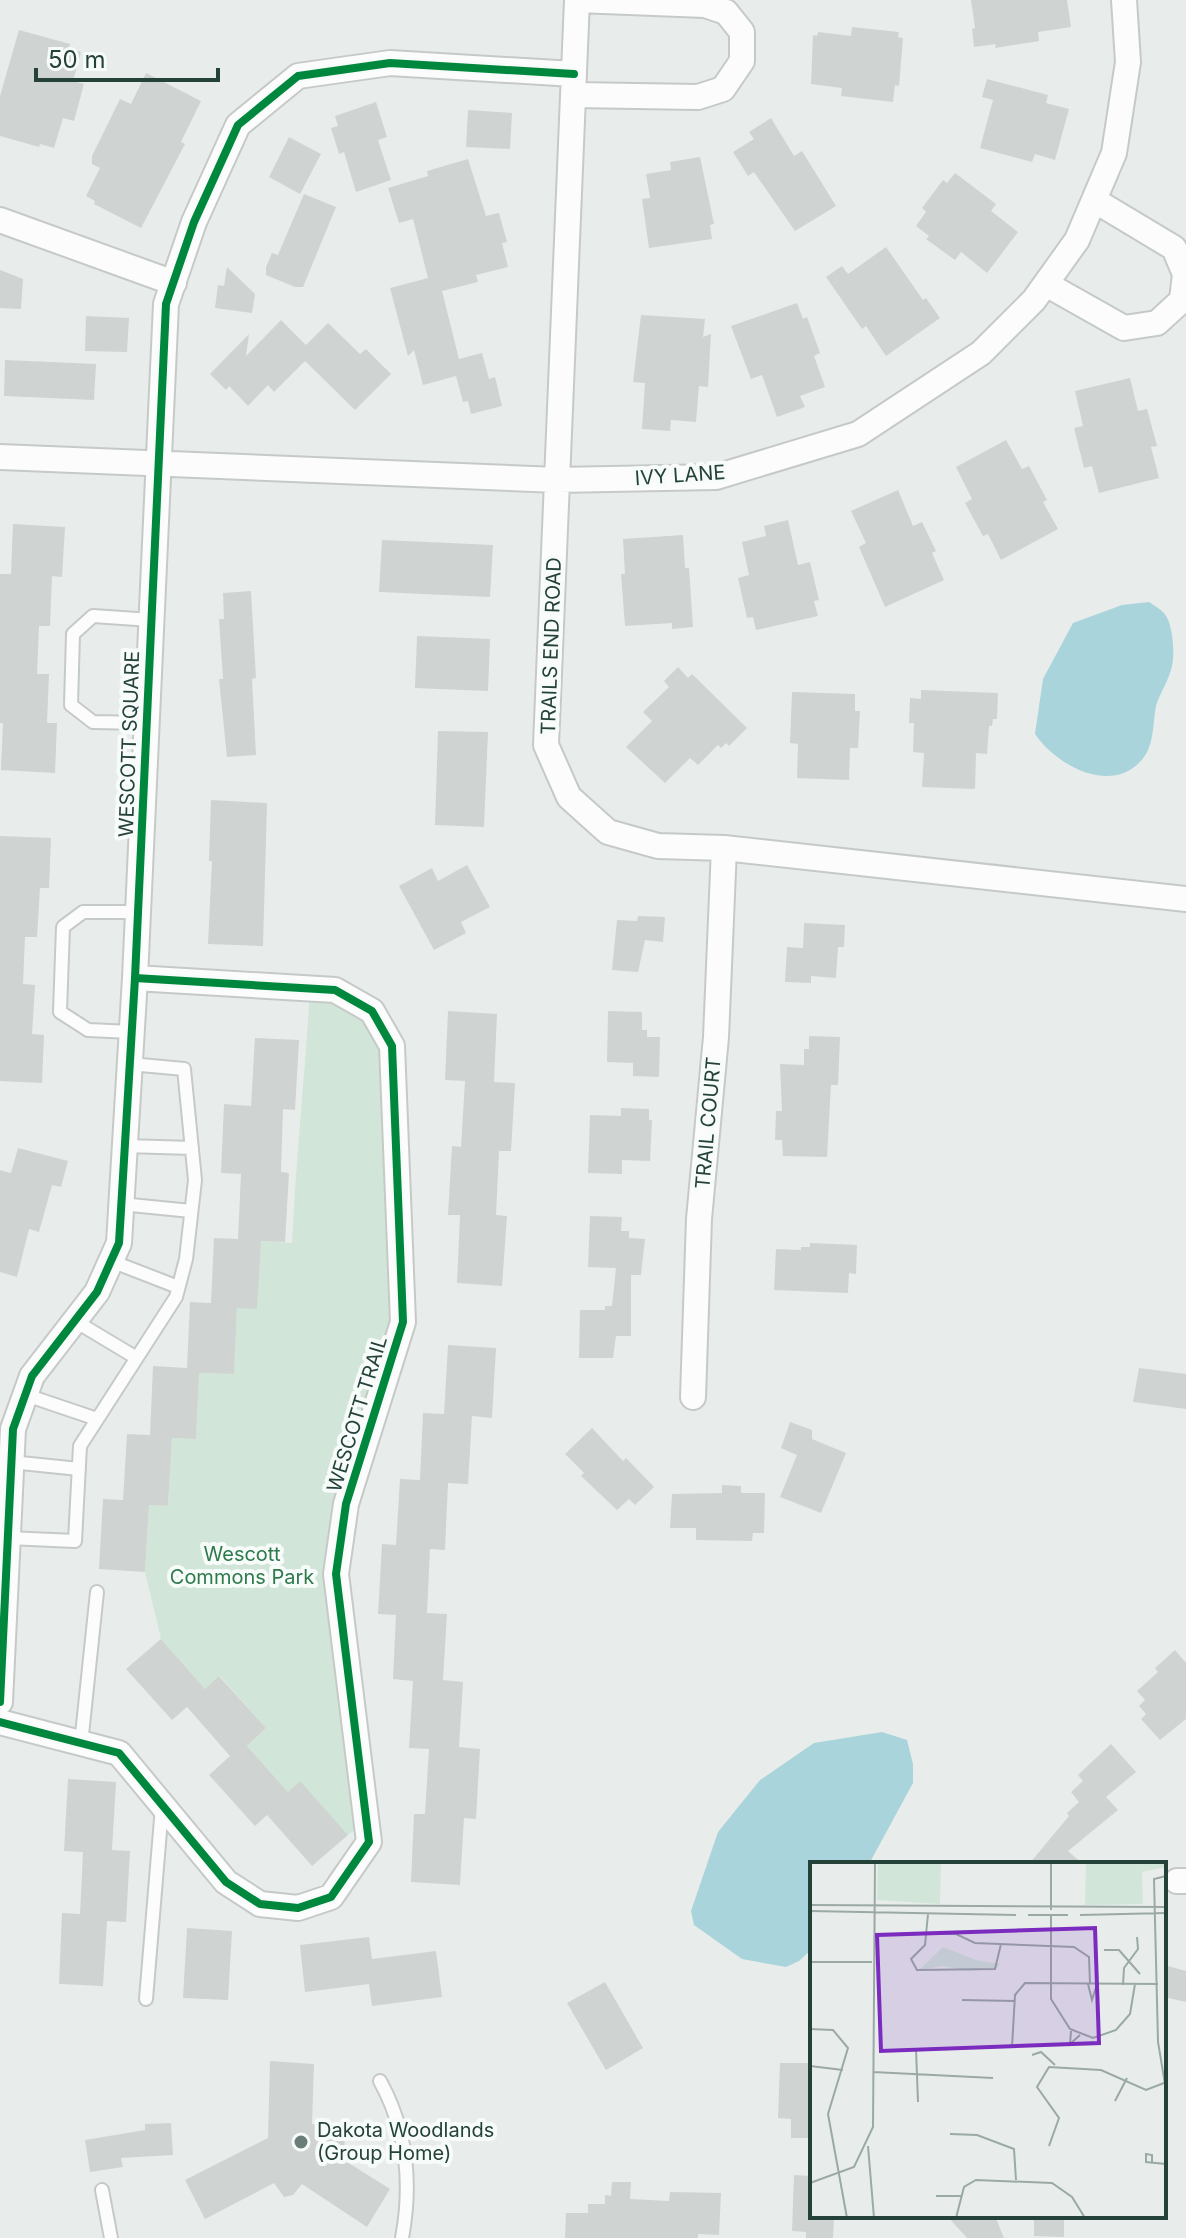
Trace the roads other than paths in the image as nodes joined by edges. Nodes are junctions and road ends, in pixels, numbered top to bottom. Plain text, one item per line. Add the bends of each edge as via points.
1 (577, 0) edge
2 (1124, 0) edge
3 (574, 84) junction
4 (1094, 200) junction
5 (0, 220) edge
6 (174, 283) junction
7 (1046, 284) junction
8 (0, 457) edge
9 (158, 463) junction
10 (557, 480) junction
11 (151, 620) junction
12 (146, 723) junction
13 (724, 848) junction
14 (1186, 899) edge
15 (138, 912) junction
16 (135, 978) junction
17 (132, 1032) junction
18 (130, 1064) junction
19 (125, 1146) junction
20 (192, 1148) junction
21 (121, 1204) junction
22 (191, 1211) junction
23 (111, 1261) junction
24 (178, 1287) junction
25 (75, 1321) junction
26 (135, 1357) junction
27 (26, 1395) junction
28 (693, 1397) dead end
29 (97, 1419) junction
30 (11, 1462) junction
31 (79, 1469) junction
32 (8, 1538) junction
33 (97, 1592) dead end
34 (0, 1702) edge
35 (0, 1722) edge
36 (81, 1744) junction
37 (163, 1806) junction
38 (146, 1999) dead end
39 (380, 2081) dead end
40 (102, 2190) dead end
41 (111, 2238) edge
42 (402, 2238) edge

1 - 3 street, TRAILS END ROAD
1 - 3 street, WESCOTT SQUARE via 705,5 726,12 742,32 742,61 723,89 698,97
2 - 4 street, IVY LANE via 1128,62 1114,153
3 - 6 street, WESCOTT SQUARE via 390,63 298,76 238,125 194,222
3 - 10 street, TRAILS END ROAD
4 - 7 street, IVY LANE via 1077,240
4 - 7 street via 1174,248 1185,274 1182,300 1157,323 1124,328
5 - 6 street
6 - 9 street, WESCOTT SQUARE via 166,304
7 - 10 street, IVY LANE via 981,353 858,434 716,477
8 - 9 street, IVY LANE
9 - 10 street, IVY LANE
9 - 11 street, WESCOTT SQUARE
10 - 13 street, TRAILS END ROAD via 546,745 569,797 608,832 658,846
11 - 12 street, WESCOTT SQUARE
11 - 12 lane via 93,616 73,634 71,705 93,722
12 - 15 street, WESCOTT SQUARE
13 - 14 street, TRAILS END ROAD
13 - 28 street, TRAIL COURT via 716,1037 699,1219
15 - 16 street, WESCOTT SQUARE
15 - 17 lane via 83,912 63,927 60,1012 88,1030
16 - 17 street, WESCOTT SQUARE
16 - 37 street, WESCOTT TRAIL via 335,990 372,1011 392,1046 403,1322 346,1504 336,1574 369,1842 331,1897 298,1908 260,1904 226,1882
17 - 18 street, WESCOTT SQUARE
18 - 19 street, WESCOTT SQUARE
18 - 20 lane via 184,1069
19 - 20 lane
19 - 21 street, WESCOTT SQUARE
20 - 22 lane
21 - 22 lane
21 - 23 street, WESCOTT SQUARE via 119,1243
22 - 24 lane
23 - 24 lane
23 - 25 street, WESCOTT SQUARE
24 - 26 lane
25 - 26 lane
25 - 27 street, WESCOTT SQUARE via 32,1376
26 - 29 lane
27 - 29 lane
27 - 30 street, WESCOTT SQUARE via 13,1429
29 - 31 lane via 80,1446
30 - 31 lane
30 - 32 street, WESCOTT SQUARE
31 - 32 lane via 75,1541
32 - 34 street, WESCOTT SQUARE
33 - 36 lane
35 - 36 street, WESCOTT TRAIL
36 - 37 street, WESCOTT TRAIL via 119,1753
37 - 38 lane
39 - 42 lane via 406,2156 409,2203
40 - 41 lane

